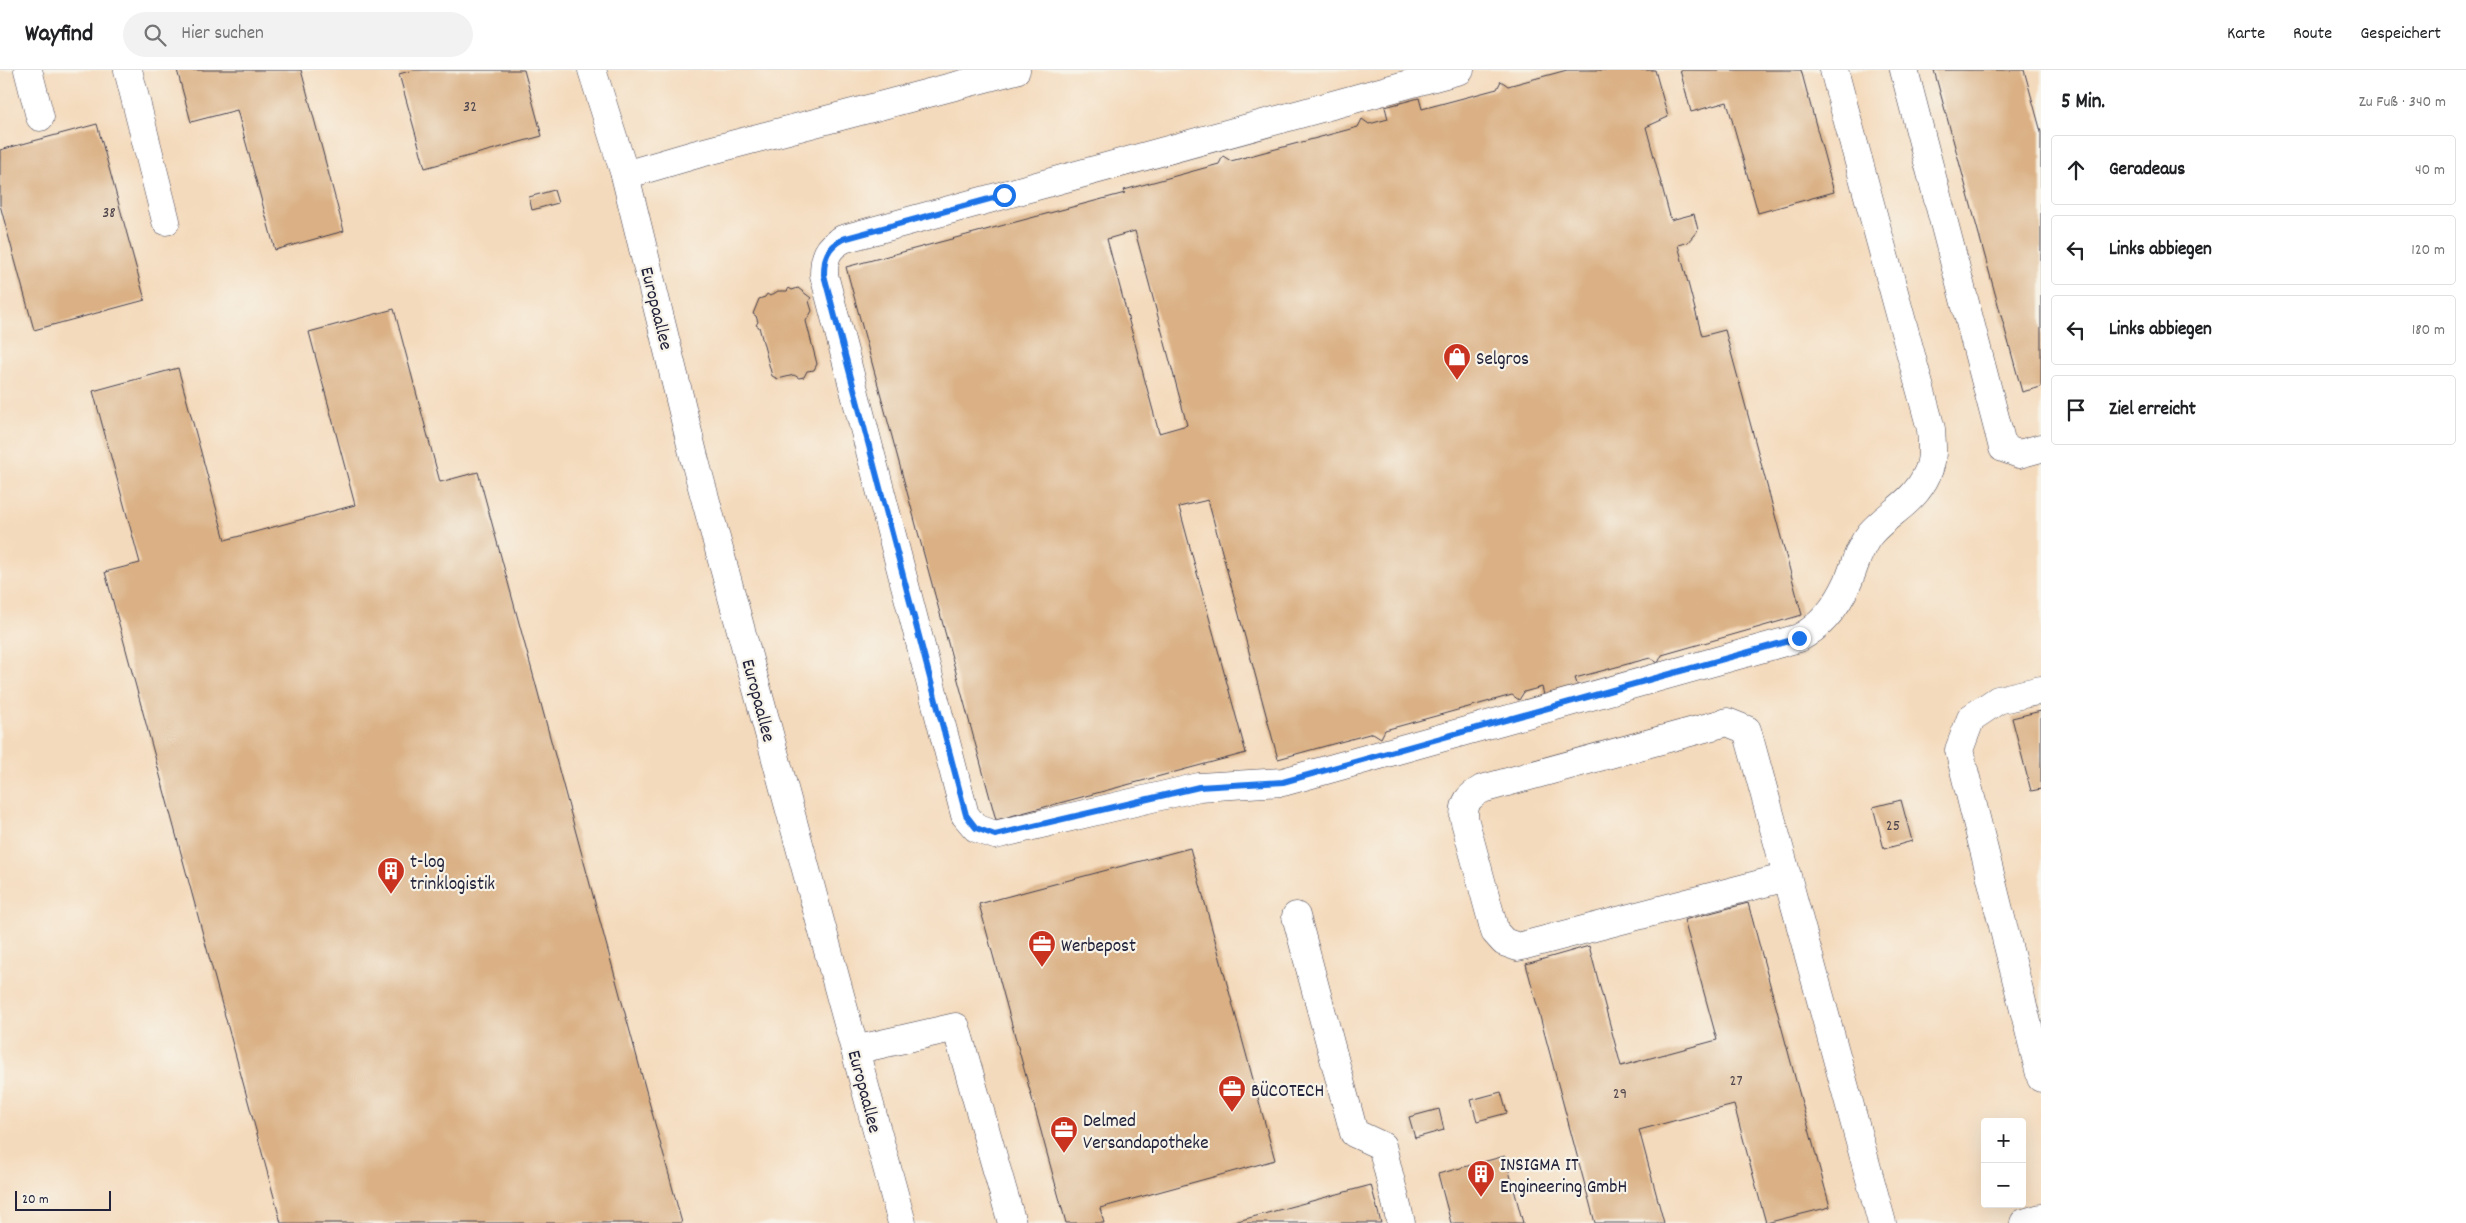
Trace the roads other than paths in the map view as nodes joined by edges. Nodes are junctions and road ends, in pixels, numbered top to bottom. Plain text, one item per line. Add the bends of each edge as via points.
1 (28, 70) edge
2 (128, 70) edge
3 (592, 70) edge
4 (1016, 70) edge
5 (1460, 70) edge
6 (1834, 70) edge
7 (1904, 70) edge
8 (40, 117) dead end
9 (625, 175) junction
10 (166, 221) dead end
11 (2041, 448) edge
12 (2041, 690) edge
13 (1787, 877) junction
14 (1296, 916) dead end
15 (855, 1050) junction
16 (2041, 1078) edge
17 (2041, 1218) edge
18 (902, 1223) edge
19 (1012, 1223) edge
20 (1401, 1223) edge
21 (1882, 1223) edge
22 (2024, 1223) edge

1 - 8 street
2 - 10 street
3 - 9 street, Europaallee
4 - 9 street
5 - 6 street via 843,239 830,247 824,260 824,275 966,815 976,828 995,835 1199,787 1283,782 1799,638 1815,630 1828,616 1848,582 1858,552 1870,534 1918,492 1928,472 1933,449
7 - 11 street via 2003,448 2019,454
9 - 15 street, Europaallee via 695,461
12 - 16 street via 1998,700 1971,718 1960,750
13 - 13 street via 1747,730 1727,722 1482,789 1469,796 1464,805 1464,818 1495,932 1504,942 1518,946
13 - 21 street
14 - 20 street via 1354,1133 1382,1146
15 - 18 street, Europaallee
15 - 19 street via 956,1027
17 - 22 street

